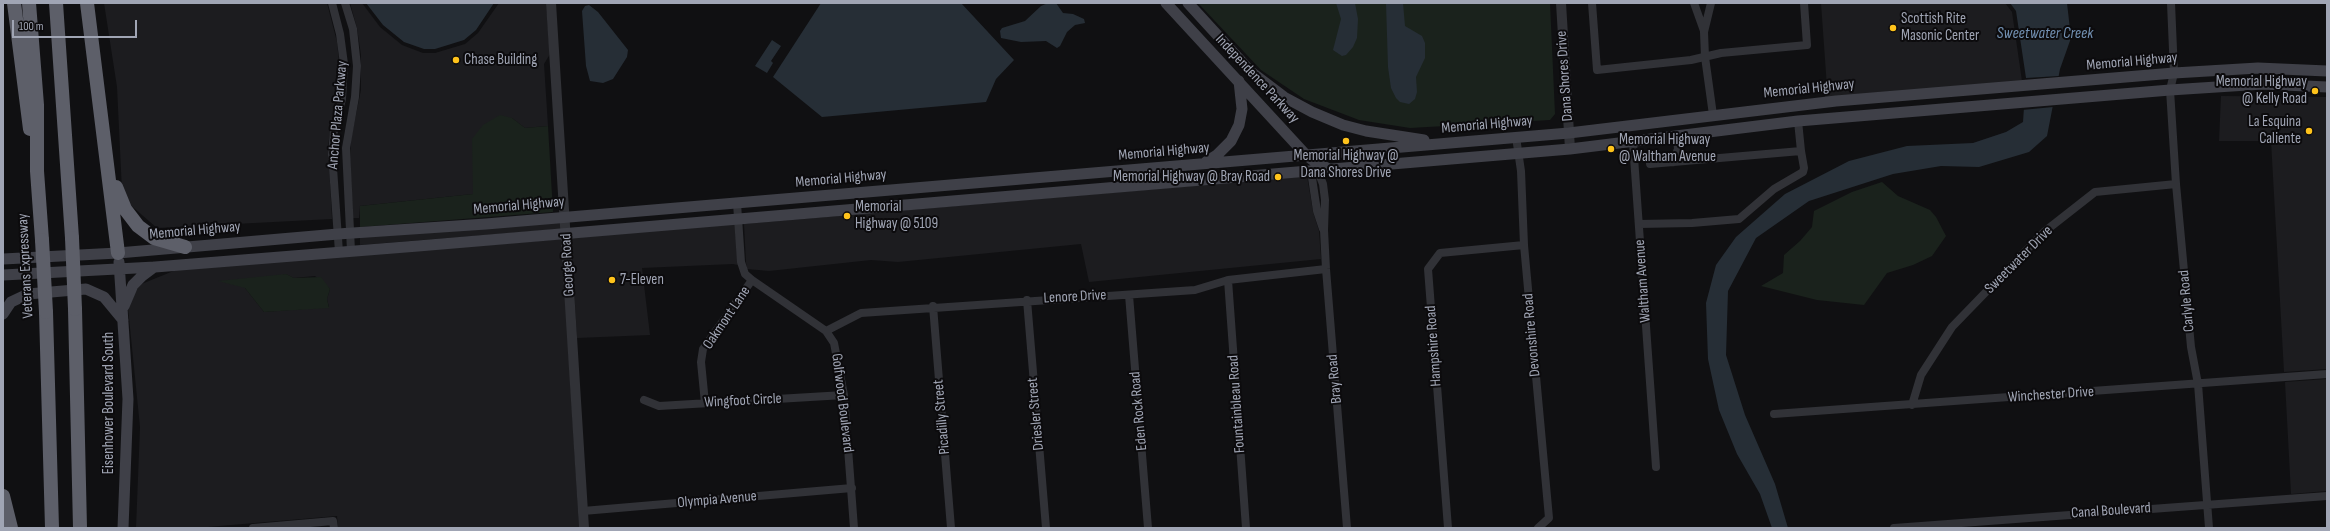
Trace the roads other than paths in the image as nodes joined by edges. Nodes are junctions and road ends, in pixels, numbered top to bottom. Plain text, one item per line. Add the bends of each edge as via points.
1 (14, 3) edge
2 (29, 3) edge
3 (56, 3) edge
4 (87, 3) edge
5 (332, 3) edge
6 (345, 3) edge
7 (551, 3) edge
8 (1166, 3) edge
9 (1188, 3) edge
10 (1561, 3) edge
11 (1592, 3) edge
12 (1694, 3) edge
13 (1711, 3) edge
14 (1804, 3) edge
15 (2171, 3) edge
16 (1704, 32) junction
17 (1705, 57) junction
18 (2327, 71) edge
19 (2174, 73) junction
20 (1238, 81) junction
21 (2327, 87) edge
22 (2170, 90) junction
23 (1797, 105) junction
24 (1713, 115) junction
25 (1798, 121) junction
26 (1632, 127) junction
27 (1569, 133) junction
28 (1516, 137) junction
29 (1677, 137) junction
30 (1445, 143) junction
31 (1633, 143) junction
32 (1678, 149) junction
33 (1570, 150) junction
34 (1801, 151) junction
35 (1340, 152) junction
36 (1518, 154) junction
37 (1303, 155) junction
38 (1685, 160) junction
39 (1673, 162) junction
40 (1204, 163) junction
41 (1650, 164) dead end
42 (1160, 167) junction
43 (1316, 168) junction
44 (109, 169) junction
45 (1331, 169) joint
46 (37, 171) junction
47 (1039, 177) junction
48 (1161, 184) junction
49 (2176, 184) junction
50 (905, 188) junction
51 (1040, 194) junction
52 (737, 203) junction
53 (907, 205) junction
54 (565, 217) junction
55 (739, 219) junction
56 (1639, 224) junction
57 (350, 233) junction
58 (338, 234) junction
59 (566, 234) junction
60 (1524, 245) junction
61 (185, 247) junction
62 (345, 251) junction
63 (118, 253) junction
64 (3, 259) edge
65 (156, 267) junction
66 (119, 269) junction
67 (1326, 270) junction
68 (3, 275) edge
69 (752, 280) junction
70 (1228, 280) junction
71 (1129, 295) junction
72 (1027, 300) junction
73 (933, 306) junction
74 (3, 314) edge
75 (123, 315) junction
76 (826, 331) junction
77 (2327, 374) edge
78 (2198, 384) junction
79 (844, 396) junction
80 (644, 400) dead end
81 (705, 403) junction
82 (1912, 405) junction
83 (1774, 414) dead end
84 (1656, 467) dead end
85 (852, 488) junction
86 (3, 496) edge
87 (2327, 496) edge
88 (3, 502) edge
89 (2208, 504) junction
90 (583, 511) junction
91 (334, 524) edge
92 (4, 528) edge
93 (11, 528) edge
94 (52, 528) edge
95 (80, 528) edge
96 (123, 528) edge
97 (253, 528) edge
98 (584, 528) edge
99 (854, 528) edge
100 (951, 528) edge
101 (1046, 528) edge
102 (1148, 528) edge
103 (1246, 528) edge
104 (1347, 528) edge
105 (1448, 528) edge
106 (1538, 528) edge
107 (1894, 528) edge
108 (2209, 528) edge

1 - 46 highway via 26,106
2 - 46 highway, Veterans Expressway via 37,105
3 - 95 highway, bridge via 72,238
4 - 44 highway
5 - 58 street, Anchor Plaza Parkway via 344,64 342,99 334,131 332,154
6 - 57 street, Anchor Plaza Parkway via 355,43 357,66 355,97 346,148
7 - 54 street, George Road
8 - 20 main road, Independence Parkway
9 - 30 main road, Independence Parkway via 1260,80 1298,105 1354,128
10 - 27 street, Dana Shores Drive
11 - 17 street via 1597,70
12 - 16 street
13 - 16 street
14 - 17 street via 1807,45 1721,53
15 - 19 street, Carlyle Road
16 - 17 street
17 - 24 street
18 - 19 main road, Memorial Highway via 2258,68
19 - 22 street, Carlyle Road
19 - 23 main road, Memorial Highway
20 - 37 main road, Independence Parkway
20 - 40 main road via 1242,109 1239,125 1227,145
21 - 22 main road, Memorial Highway via 2262,84
22 - 25 main road, Memorial Highway
22 - 49 street, Carlyle Road
23 - 24 main road, Memorial Highway
23 - 25 main road
24 - 26 main road, Memorial Highway
25 - 29 main road, Memorial Highway
25 - 34 street
26 - 27 main road, Memorial Highway
26 - 31 main road
27 - 28 main road, Memorial Highway
27 - 33 street, Dana Shores Drive
28 - 30 main road, Memorial Highway
28 - 36 street, Devonshire Road
29 - 31 main road, Memorial Highway
29 - 32 street
30 - 35 main road, Memorial Highway
31 - 33 main road, Memorial Highway
31 - 56 street, Waltham Avenue
32 - 38 street
32 - 39 street
33 - 36 main road, Memorial Highway
34 - 38 street
34 - 56 street via 1803,172 1774,188 1739,219
35 - 37 main road, Memorial Highway
35 - 43 main road
36 - 45 main road, Memorial Highway
36 - 60 street, Devonshire Road
37 - 40 main road, Memorial Highway
37 - 43 main road, Independence Parkway
38 - 39 street
39 - 41 street
40 - 42 main road, Memorial Highway
42 - 47 main road, Memorial Highway
42 - 48 main road
43 - 45 main road, Independence Parkway
43 - 48 main road, Memorial Highway
43 - 67 street, Bray Road via 1317,211 1324,230
44 - 61 highway via 126,209 138,226 154,238
44 - 63 highway
46 - 94 highway, Veterans Expressway, bridge via 46,312
47 - 50 main road, Memorial Highway
47 - 51 main road
48 - 51 main road, Memorial Highway
49 - 78 street, Carlyle Road via 2191,347
49 - 82 street, Sweetwater Drive via 2095,192 2044,232 1952,327 1921,375
50 - 52 main road, Memorial Highway
50 - 53 main road
51 - 53 main road, Memorial Highway
52 - 54 main road, Memorial Highway
52 - 55 street, Golfwood Boulevard
53 - 55 main road, Memorial Highway
54 - 57 main road, Memorial Highway
54 - 59 street, George Road
55 - 59 main road, Memorial Highway
55 - 69 street, Golfwood Boulevard via 741,262 745,274
56 - 84 street, Waltham Avenue
57 - 58 main road, Memorial Highway
57 - 62 street, Anchor Plaza Parkway
58 - 61 main road, Memorial Highway
58 - 62 street, Anchor Plaza Parkway
59 - 62 main road, Memorial Highway
59 - 90 street, George Road
60 - 105 street, Hampshire Road via 1440,253 1428,269
60 - 106 street, Devonshire Road via 1549,518
61 - 63 main road, Memorial Highway
62 - 65 main road, Memorial Highway
63 - 64 main road, Memorial Highway
63 - 66 main road, Eisenhower Boulevard South
65 - 66 main road, Memorial Highway
65 - 75 main road via 132,285
66 - 68 main road, Memorial Highway
66 - 75 main road, Eisenhower Boulevard South
67 - 70 street, Lenore Drive
67 - 104 street, Bray Road
69 - 76 street, Golfwood Boulevard
69 - 81 street, Oakmont Lane via 703,349 701,362
70 - 71 street, Lenore Drive via 1196,290
70 - 103 street, Fountainbleau Road
71 - 72 street, Lenore Drive
71 - 102 street, Eden Rock Road
72 - 73 street, Lenore Drive
72 - 101 street, Driesler Street
73 - 76 street, Lenore Drive via 861,312
73 - 100 street, Picadilly Street
74 - 75 main road via 11,302 28,294 86,289 104,297
75 - 96 main road, Eisenhower Boulevard South via 128,399
76 - 79 street, Golfwood Boulevard via 834,343
77 - 78 street, Winchester Drive
78 - 82 street, Winchester Drive
78 - 89 street, Carlyle Road
79 - 81 street, Wingfoot Circle
79 - 85 street, Golfwood Boulevard
80 - 81 street, Wingfoot Circle via 659,406
82 - 83 street, Winchester Drive
85 - 90 street, Olympia Avenue
85 - 99 street, Golfwood Boulevard
86 - 93 highway
87 - 89 street, Canal Boulevard
88 - 92 main road
89 - 107 street, Canal Boulevard
89 - 108 street, Carlyle Road
90 - 98 street, George Road
91 - 97 street

